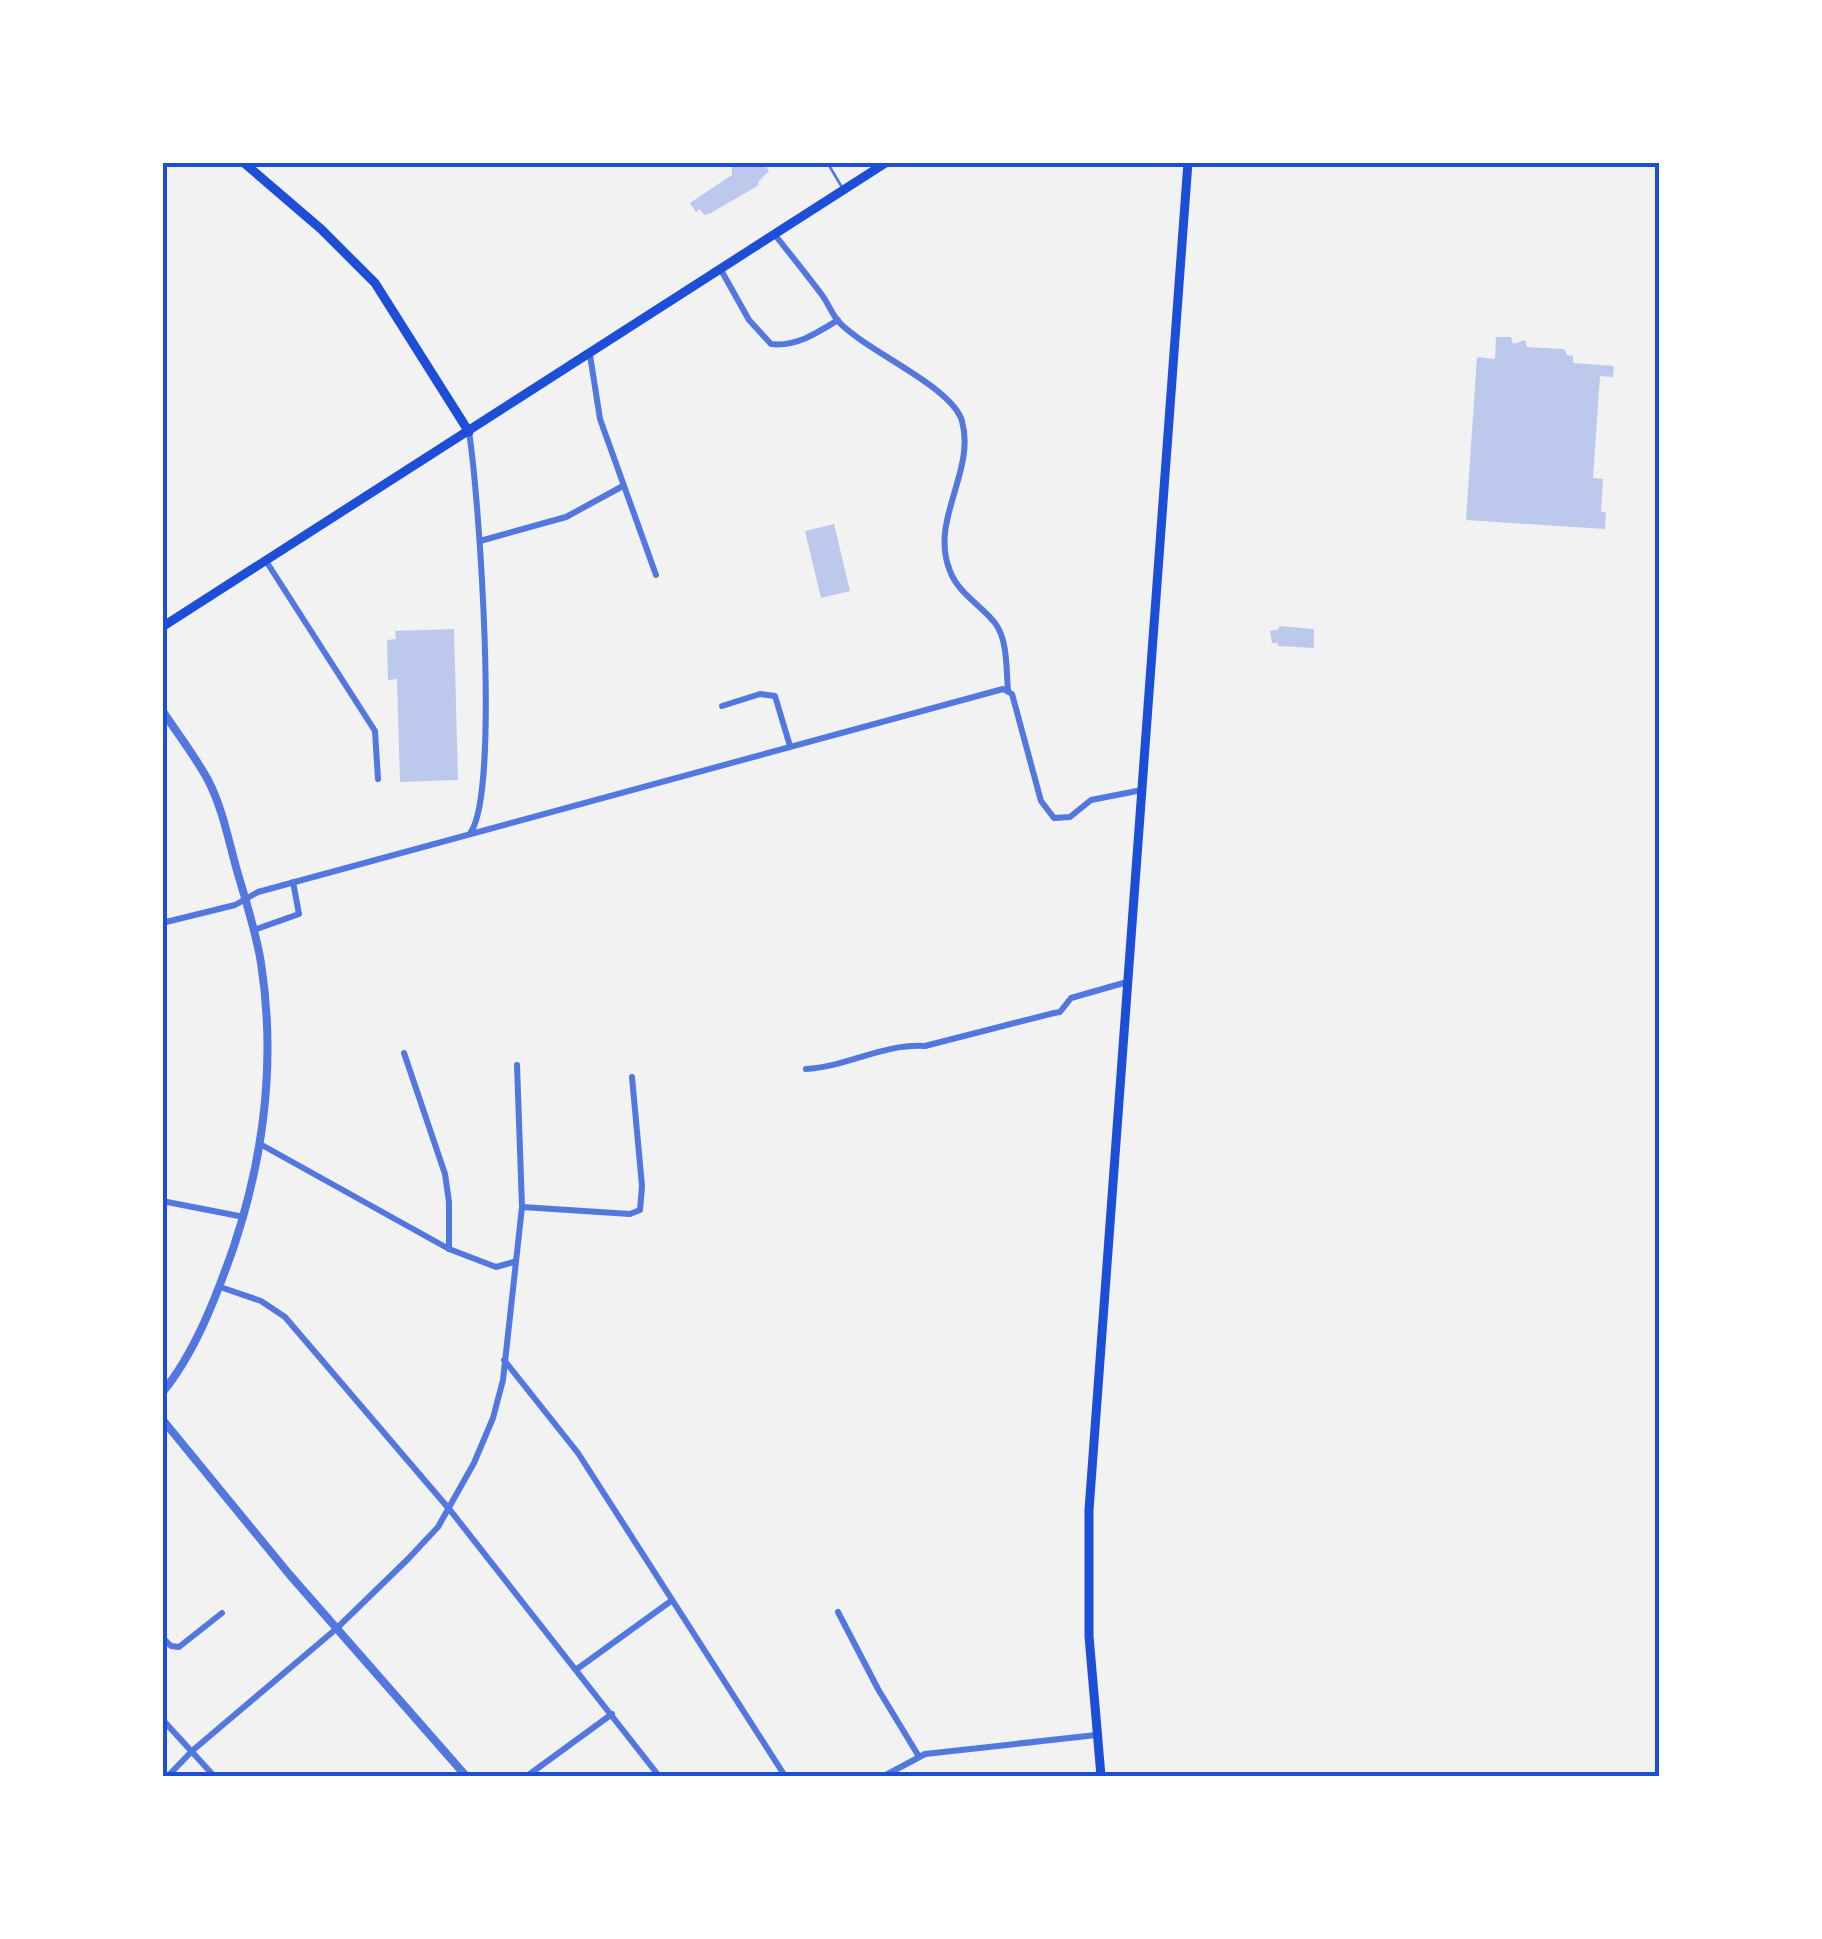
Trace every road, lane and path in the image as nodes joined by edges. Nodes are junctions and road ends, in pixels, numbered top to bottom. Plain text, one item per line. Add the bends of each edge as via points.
1 (243, 162) edge
2 (827, 162) edge
3 (887, 162) edge
4 (1188, 162) edge
5 (844, 190) junction
6 (775, 235) junction
7 (721, 270) junction
8 (838, 320) junction
9 (590, 355) junction
10 (469, 432) junction
11 (623, 486) junction
12 (480, 541) junction
13 (266, 561) junction
14 (656, 575) dead end
15 (162, 627) edge
16 (1008, 690) junction
17 (722, 706) dead end
18 (162, 710) edge
19 (790, 746) junction
20 (378, 779) dead end
21 (1142, 790) junction
22 (470, 833) junction
23 (292, 882) junction
24 (246, 900) junction
25 (162, 923) edge
26 (254, 930) junction
27 (1128, 982) junction
28 (404, 1053) dead end
29 (516, 1065) dead end
30 (806, 1069) dead end
31 (632, 1077) dead end
32 (260, 1144) junction
33 (162, 1201) edge
34 (522, 1207) junction
35 (244, 1217) junction
36 (448, 1249) junction
37 (515, 1261) junction
38 (220, 1287) junction
39 (504, 1360) junction
40 (162, 1392) edge
41 (162, 1419) edge
42 (450, 1510) junction
43 (671, 1601) junction
44 (838, 1612) dead end
45 (222, 1613) dead end
46 (336, 1630) junction
47 (162, 1637) edge
48 (577, 1669) junction
49 (612, 1714) junction
50 (162, 1719) edge
51 (1096, 1736) junction
52 (192, 1751) junction
53 (918, 1755) junction
54 (168, 1776) edge
55 (214, 1776) edge
56 (466, 1776) edge
57 (528, 1776) edge
58 (659, 1776) edge
59 (786, 1776) edge
60 (884, 1776) edge
61 (1101, 1776) edge

1 - 10 main road via 375,283
2 - 5 lane
3 - 5 main road
4 - 21 main road
5 - 6 main road
6 - 7 main road
6 - 8 street
7 - 8 street via 771,344 810,338
7 - 9 main road
8 - 16 street via 946,398 960,416 966,440 945,548 960,588 1002,638
9 - 10 main road
9 - 11 street via 600,419
10 - 12 street
10 - 13 main road
11 - 12 street via 566,517
11 - 14 street
12 - 22 street via 485,736 478,815
13 - 15 main road
13 - 20 street via 375,731
16 - 19 street
16 - 21 street via 1041,801 1054,818 1070,817 1091,800
17 - 19 street via 775,696
18 - 24 street via 209,782
19 - 22 street
21 - 27 main road
22 - 23 street
23 - 24 street
23 - 26 street via 299,914
24 - 25 street
24 - 26 street
26 - 32 street via 267,1028
27 - 30 street via 1071,998 1054,1014
27 - 51 main road via 1089,1510
28 - 36 street via 445,1174
29 - 34 street
31 - 34 street via 640,1210
32 - 35 street
32 - 36 street
33 - 35 street
34 - 37 street
35 - 38 street
36 - 37 street via 496,1267
37 - 39 street
38 - 40 street
38 - 42 street via 261,1301 285,1318
39 - 42 street via 493,1418
39 - 43 street via 578,1452
41 - 46 street
42 - 46 street
42 - 48 street
43 - 48 street
43 - 59 street
44 - 53 street
45 - 47 street via 179,1648
46 - 52 street
46 - 56 street
48 - 49 street
49 - 57 street
49 - 58 street
50 - 52 street
51 - 53 street
51 - 61 main road
52 - 54 street
52 - 55 street
53 - 60 street

